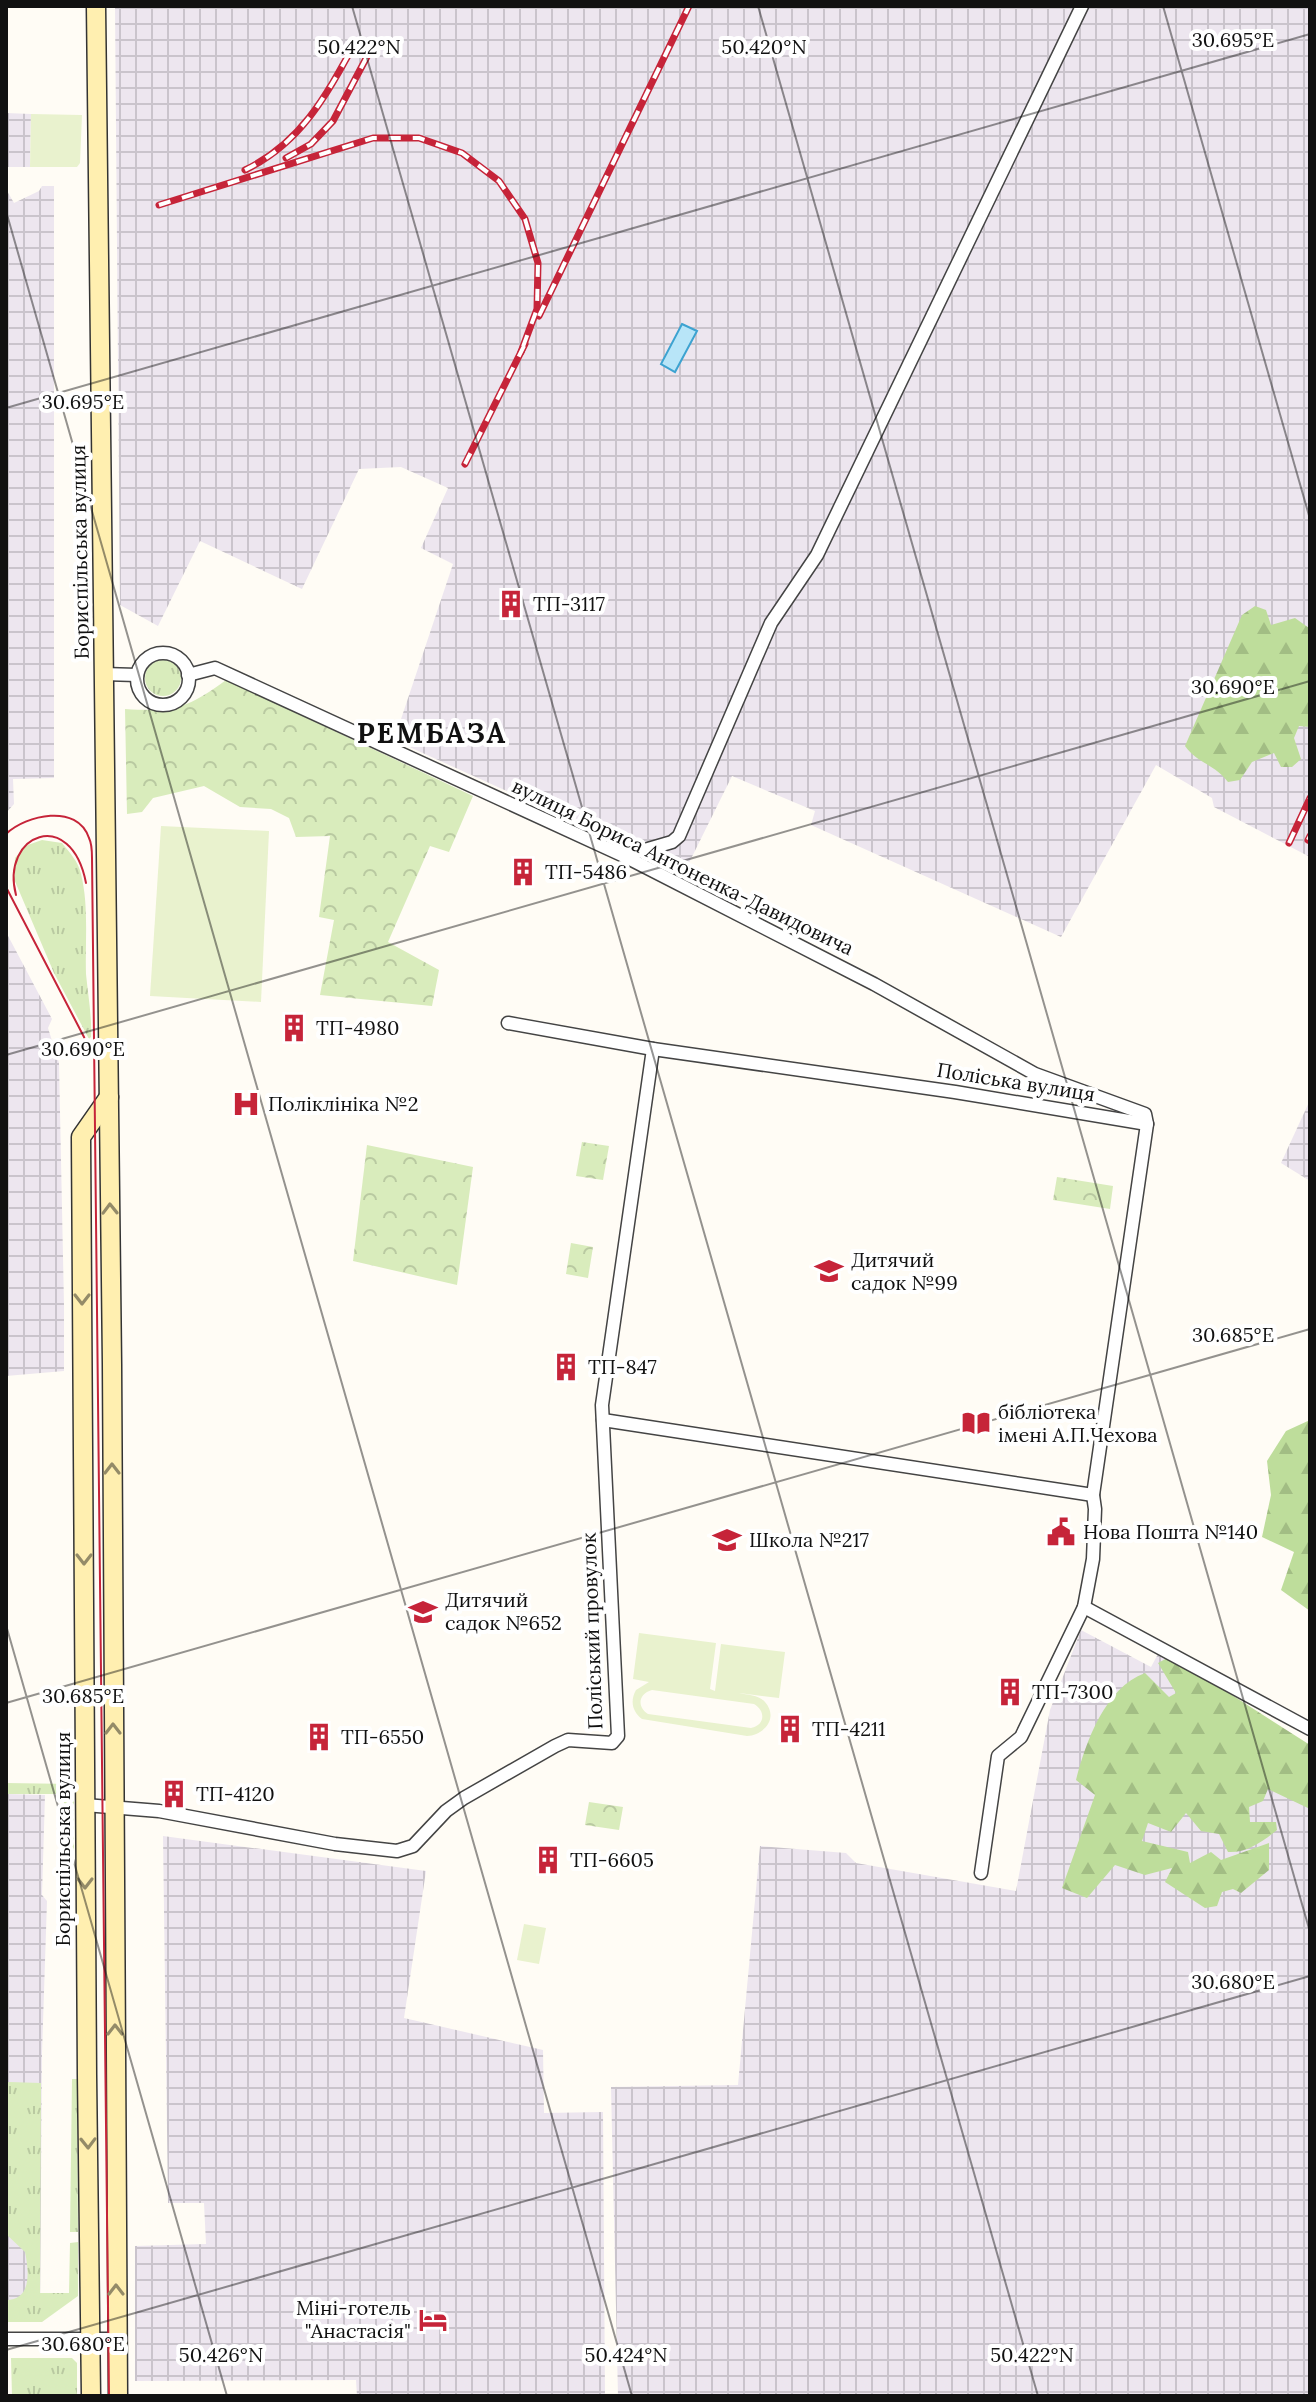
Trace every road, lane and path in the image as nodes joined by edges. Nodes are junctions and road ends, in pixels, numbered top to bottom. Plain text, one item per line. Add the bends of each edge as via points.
1 (96, 6) edge
2 (1082, 6) edge
3 (103, 674) junction
4 (137, 675) junction
5 (188, 675) junction
6 (624, 856) junction
7 (508, 1023) dead end
8 (653, 1049) junction
9 (109, 1097) junction
10 (1147, 1124) junction
11 (603, 1420) junction
12 (1093, 1495) junction
13 (1084, 1607) junction
14 (1310, 1729) edge
15 (85, 1805) junction
16 (113, 1807) junction
17 (981, 1873) dead end
18 (6, 2339) edge
19 (90, 2339) junction
20 (117, 2339) junction
21 (91, 2396) edge
22 (118, 2396) edge

1 - 3 main road, Бориспільська вулиця
2 - 6 street via 817,555 771,623 679,836
3 - 4 street
3 - 9 main road, Бориспільська вулиця
4 - 5 street via 147,658 166,653 183,663
4 - 5 street via 142,694 160,704 184,694
5 - 6 street, вулиця Бориса Антоненка-Давидовича via 215,668
6 - 10 street, вулиця Бориса Антоненка-Давидовича via 874,984 1035,1074 1145,1114
7 - 8 street, Поліська вулиця
8 - 10 street, Поліська вулиця
8 - 11 street, Поліський провулок
9 -> 15 main road, Бориспільська вулиця via 81,1137
16 -> 9 main road, Бориспільська вулиця
10 - 12 street
11 - 12 street
11 - 16 street, Поліський провулок via 618,1736 612,1743 568,1740 555,1746 464,1798 413,1846 397,1851
12 - 13 street via 1093,1559
13 - 14 street
13 - 17 street via 1021,1737 998,1756
15 - 16 street, Поліський провулок
15 -> 19 main road, Бориспільська вулиця
20 -> 16 main road, Бориспільська вулиця
18 - 19 street
19 - 20 street
19 - 21 main road, Бориспільська вулиця
20 - 22 main road, Бориспільська вулиця

